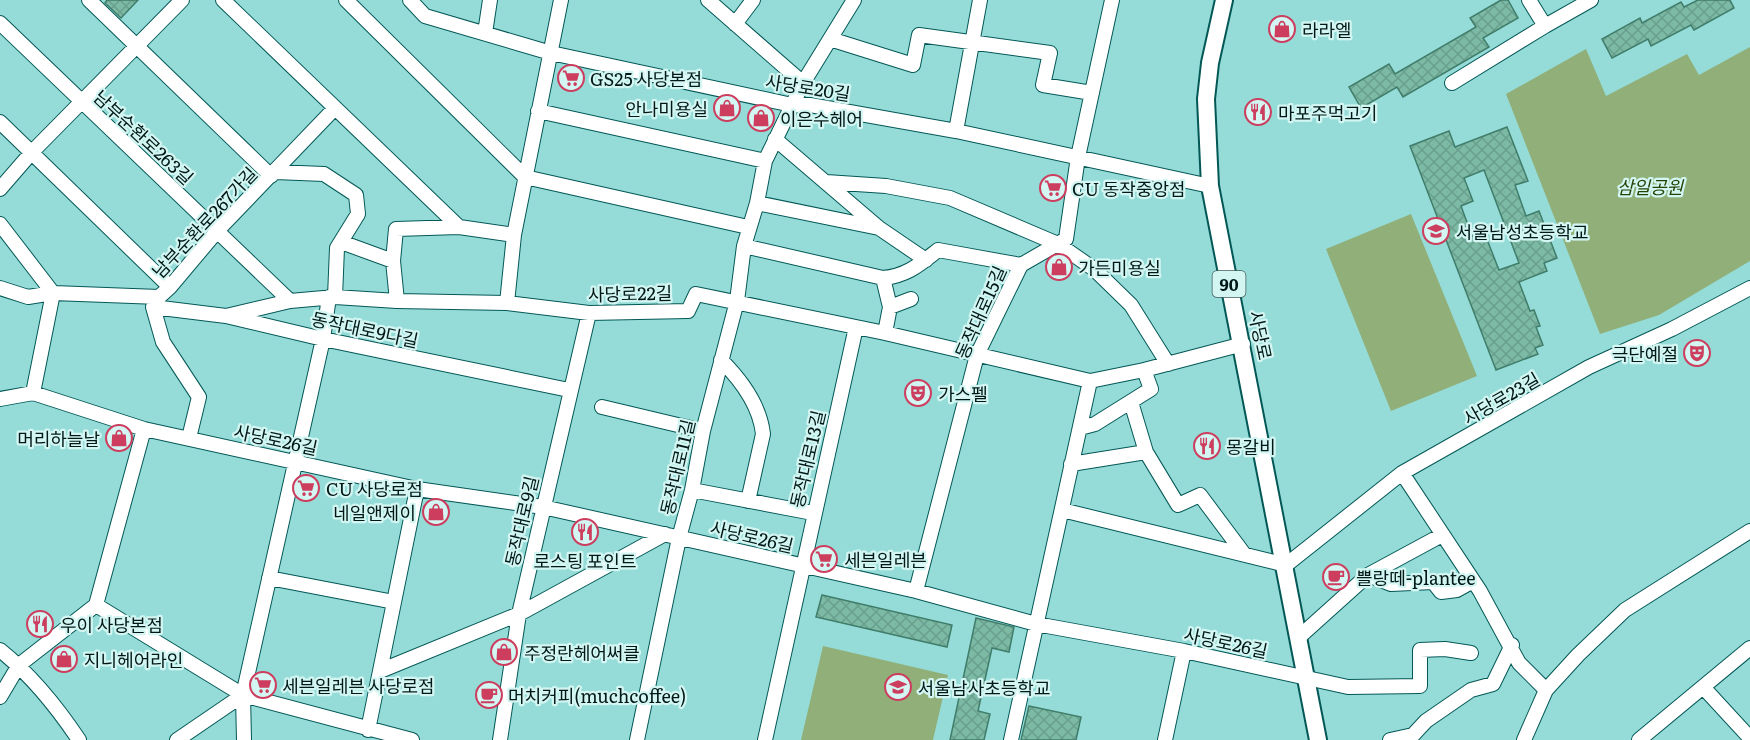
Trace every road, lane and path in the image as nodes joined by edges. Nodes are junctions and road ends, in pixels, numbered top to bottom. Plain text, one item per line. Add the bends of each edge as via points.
1 (89, 0) edge
2 (182, 0) edge
3 (223, 0) edge
4 (346, 0) edge
5 (410, 0) edge
6 (490, 0) edge
7 (561, 0) edge
8 (708, 0) edge
9 (753, 0) edge
10 (854, 0) edge
11 (980, 0) edge
12 (1112, 0) edge
13 (1224, 0) edge
14 (1529, 0) edge
15 (1591, 0) edge
16 (0, 23) edge
17 (735, 24) junction
18 (1545, 26) junction
19 (485, 33) junction
20 (830, 39) junction
21 (972, 42) junction
22 (137, 46) junction
23 (551, 53) junction
24 (803, 83) junction
25 (1452, 83) dead end
26 (1092, 93) junction
27 (81, 102) junction
28 (792, 105) junction
29 (335, 108) junction
30 (538, 111) junction
31 (0, 122) edge
32 (956, 130) junction
33 (775, 139) junction
34 (32, 152) junction
35 (1078, 157) junction
36 (765, 161) junction
37 (273, 174) junction
38 (525, 177) junction
39 (826, 182) junction
40 (1210, 186) junction
41 (0, 189) edge
42 (757, 203) junction
43 (0, 224) edge
44 (459, 227) junction
45 (748, 227) junction
46 (879, 228) junction
47 (218, 231) junction
48 (514, 235) junction
49 (341, 242) junction
50 (1058, 244) junction
51 (744, 246) junction
52 (926, 260) junction
53 (393, 261) junction
54 (1021, 266) junction
55 (884, 278) junction
56 (170, 287) junction
57 (0, 288) edge
58 (1750, 288) edge
59 (53, 293) junction
60 (332, 297) junction
61 (911, 300) dead end
62 (291, 301) junction
63 (737, 301) junction
64 (397, 302) junction
65 (507, 303) junction
66 (890, 308) junction
67 (589, 313) junction
68 (226, 316) junction
69 (856, 327) junction
70 (885, 333) junction
71 (323, 339) junction
72 (1243, 344) junction
73 (977, 355) junction
74 (721, 360) junction
75 (1168, 364) junction
76 (1144, 370) junction
77 (1090, 381) junction
78 (569, 390) junction
79 (33, 393) junction
80 (0, 399) edge
81 (1131, 402) junction
82 (602, 407) dead end
83 (1080, 428) junction
84 (144, 429) junction
85 (702, 431) junction
86 (189, 438) junction
87 (1146, 452) junction
88 (294, 461) junction
89 (1071, 464) junction
90 (1402, 473) junction
91 (417, 489) junction
92 (692, 490) junction
93 (748, 501) junction
94 (543, 507) junction
95 (1062, 510) junction
96 (813, 513) junction
97 (1750, 531) edge
98 (1442, 535) junction
99 (672, 536) junction
100 (1244, 554) junction
101 (801, 565) junction
102 (1286, 565) junction
103 (1368, 575) junction
104 (269, 578) junction
105 (1473, 581) junction
106 (916, 591) junction
107 (394, 602) junction
108 (96, 605) junction
109 (519, 614) junction
110 (1036, 624) junction
111 (1298, 638) junction
112 (1512, 645) junction
113 (1750, 648) edge
114 (0, 650) edge
115 (1184, 651) junction
116 (1471, 653) dead end
117 (19, 665) junction
118 (380, 671) junction
119 (1306, 678) junction
120 (1703, 687) junction
121 (1546, 690) junction
122 (243, 695) junction
123 (0, 697) edge
124 (368, 730) junction
125 (1647, 738) edge
126 (1750, 738) edge
127 (79, 740) edge
128 (177, 740) edge
129 (244, 740) edge
130 (412, 740) edge
131 (500, 740) edge
132 (637, 740) edge
133 (765, 740) edge
134 (1011, 740) edge
135 (1165, 740) edge
136 (1318, 740) edge
137 (1389, 740) edge
138 (1524, 740) edge

1 - 22 street
2 - 22 street
3 - 29 street
4 - 38 street
5 - 19 street, 사당로20길 via 425,16
6 - 19 street
7 - 23 street
8 - 17 street
9 - 17 street
10 - 20 street, 동작대로11길
11 - 21 street
12 - 26 street
13 - 40 main road, 사당로 / 90 via 1206,99
14 - 18 street
15 - 18 street
16 - 27 street, 남부순환로263길
17 - 24 street
18 - 25 street
19 - 23 street, 사당로20길
20 - 21 street via 913,66 919,35
20 - 24 street, 동작대로11길
21 - 26 street via 1050,53 1043,85
21 - 32 street
22 - 27 street
22 - 37 street
23 - 28 street, 사당로20길
23 - 30 street
24 - 28 street, 동작대로11길
26 - 35 street
27 - 34 street
27 - 47 street, 남부순환로263길
28 - 32 street, 사당로20길
28 - 33 street, 동작대로11길
29 - 37 street, 남부순환로267가길
29 - 44 street
30 - 36 street
30 - 38 street
31 - 34 street
32 - 35 street, 사당로20길
33 - 36 street, 동작대로11길
33 - 39 street
34 - 41 street
34 - 56 street
35 - 40 street, 사당로20길
35 - 50 street via 1066,239
36 - 42 street, 동작대로11길
37 - 47 street, 남부순환로267가길
37 - 49 street via 324,174 356,195 358,214
38 - 45 street
38 - 48 street
39 - 46 street
39 - 50 street via 886,186 950,198
40 - 72 main road, 사당로 / 90
42 - 45 street, 동작대로11길
42 - 46 street
43 - 59 street
44 - 48 street
44 - 53 street via 396,230
45 - 51 street, 동작대로11길
46 - 52 street
47 - 56 street, 남부순환로267가길
47 - 62 street, 남부순환로263길
48 - 65 street
49 - 53 street
49 - 60 street
50 - 54 street, 동작대로15길
50 - 75 street via 1094,268 1131,305
51 - 55 street
51 - 63 street, 동작대로11길
52 - 54 street via 938,250
52 - 55 street via 898,277
53 - 64 street
54 - 73 street, 동작대로15길
55 - 66 street
56 - 59 street, 남부순환로267가길 via 159,297
57 - 59 street, 남부순환로267가길 via 28,297
58 - 90 street, 사당로23길 via 1589,367
59 - 79 street
60 - 62 street, 사당로22길
60 - 64 street, 사당로22길
60 - 71 street
61 - 66 street
62 - 68 street, 사당로22길
63 - 67 street, 사당로22길 via 696,294 688,311
63 - 69 street, 사당로22길
63 - 74 street, 동작대로11길
64 - 65 street, 사당로22길
65 - 67 street, 사당로22길
66 - 70 street
67 - 78 street, 동작대로9길
68 - 71 street, 동작대로9다길
68 - 86 street, 동작대로9다길 via 153,307 162,342 199,397
69 - 70 street, 사당로22길
69 - 96 street, 동작대로13길
70 - 73 street, 사당로22길
71 - 78 street, 동작대로9다길
71 - 88 street
72 - 75 street, 사당로22길
72 - 102 main road, 사당로 / 90
73 - 77 street, 사당로22길
73 - 106 street, 동작대로15길
74 - 85 street, 동작대로11길
74 - 93 street via 752,400 762,423
75 - 76 street, 사당로22길
76 - 77 street, 사당로22길
76 - 81 street via 1151,389
77 - 83 street
78 - 94 street, 동작대로9길
79 - 80 street, 사당로26길
79 - 84 street, 사당로26길
81 - 83 street via 1095,424
81 - 87 street
82 - 85 street
83 - 89 street
84 - 86 street, 사당로26길
84 - 108 street
85 - 92 street, 동작대로11길
86 - 88 street, 사당로26길
87 - 89 street
87 - 100 street via 1178,505 1200,495
88 - 91 street, 사당로26길
88 - 104 street
89 - 95 street
90 - 98 street
90 - 102 street, 사당로23길
91 - 94 street, 사당로26길
91 - 107 street
92 - 93 street
92 - 99 street, 동작대로11길
93 - 96 street
94 - 99 street, 사당로26길
94 - 109 street, 동작대로9길
95 - 100 street
95 - 110 street
96 - 101 street, 동작대로13길
97 - 121 street via 1625,610
98 - 103 street
98 - 105 street
99 - 101 street, 사당로26길
99 - 109 street
99 - 132 street, 동작대로11길
100 - 102 street
101 - 106 street, 사당로26길
101 - 133 street, 동작대로13길
102 - 111 main road, 사당로 / 90
103 - 105 street via 1390,584 1433,582 1441,592 1457,590
103 - 111 street
104 - 107 street
104 - 122 street
105 - 112 street
106 - 110 street, 사당로26길
107 - 118 street
108 - 117 street
108 - 122 street
109 - 118 street
109 - 131 street, 동작대로9길
110 - 115 street, 사당로26길
110 - 134 street
111 - 119 main road, 사당로 / 90
112 - 121 street via 1519,663
112 - 137 street via 1493,684 1471,690 1426,721 1413,735
113 - 120 street
114 - 117 street
115 - 119 street, 사당로26길
115 - 135 street
116 - 119 street via 1420,650 1420,686 1348,687
117 - 123 street
117 - 127 street
118 - 124 street
119 - 136 main road, 사당로 / 90
120 - 125 street
120 - 126 street
121 - 138 street
122 - 124 street
122 - 128 street
122 - 129 street
124 - 130 street

